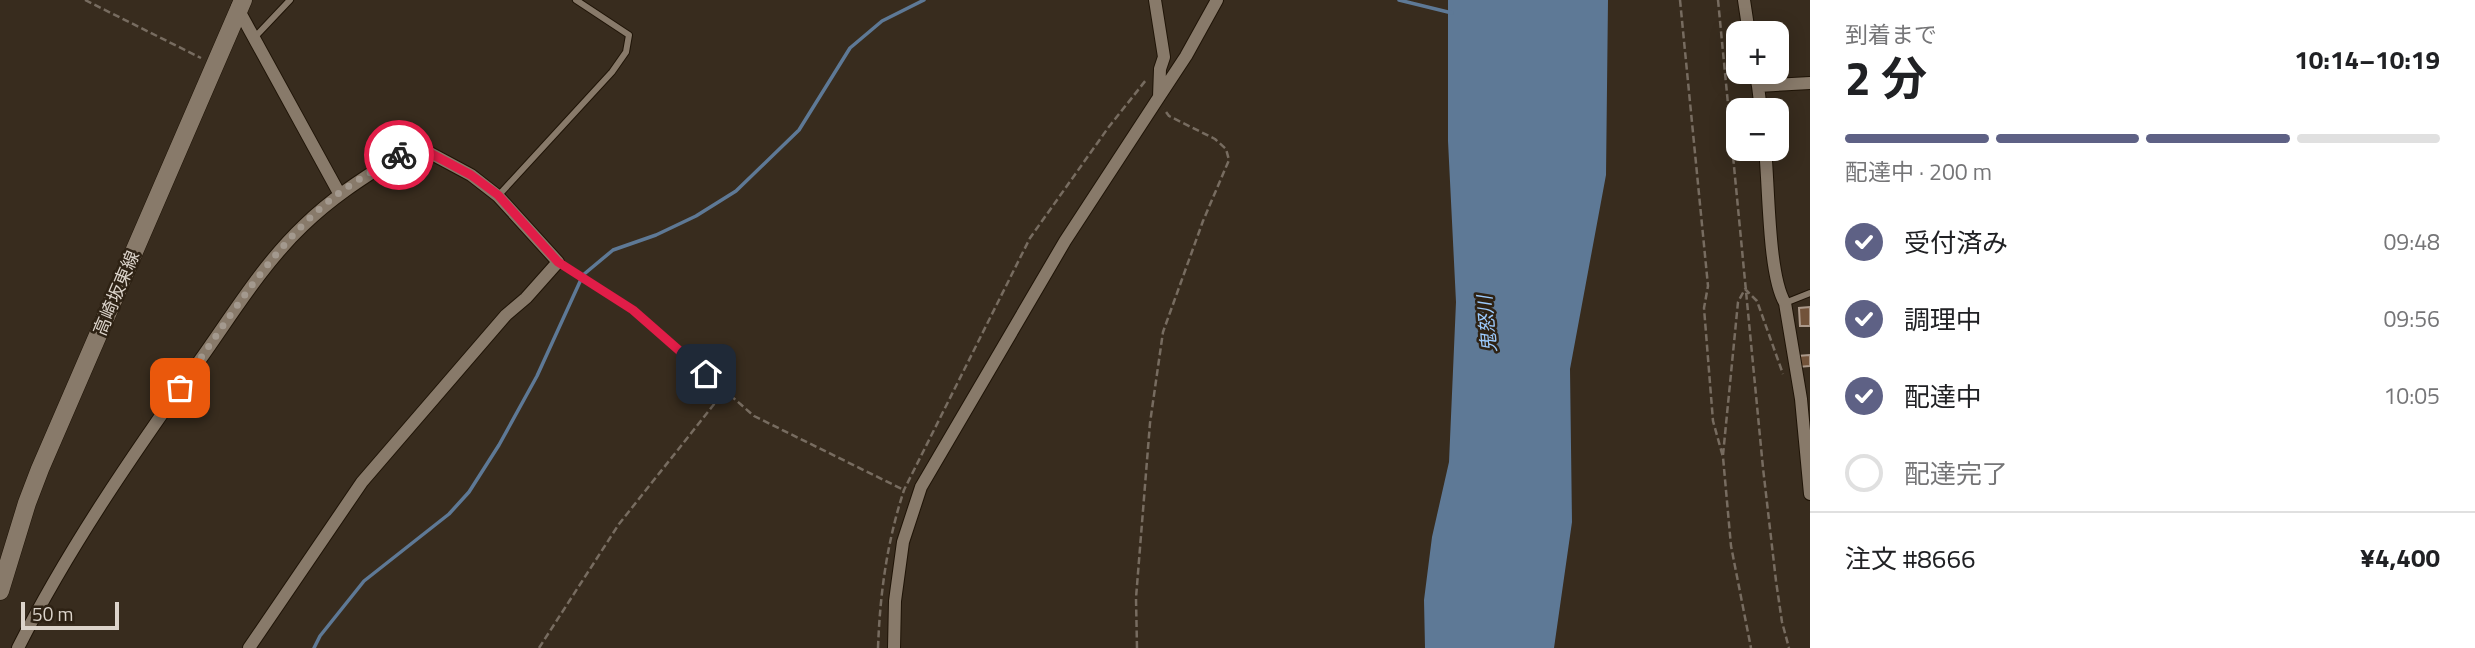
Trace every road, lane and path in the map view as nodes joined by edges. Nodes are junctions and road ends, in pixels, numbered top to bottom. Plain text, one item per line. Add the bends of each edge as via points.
1 (85, 0) edge
2 (290, 0) edge
3 (576, 0) edge
4 (1155, 0) edge
5 (1217, 0) edge
6 (1680, 0) edge
7 (1718, 0) edge
8 (1744, 0) edge
9 (238, 4) edge
10 (1747, 21) edge
11 (254, 38) junction
12 (216, 65) junction
13 (1810, 83) edge
14 (1758, 86) joint
15 (1760, 98) edge
16 (1161, 102) junction
17 (1766, 161) edge
18 (340, 193) junction
19 (498, 195) junction
20 (558, 262) junction
21 (1745, 289) junction
22 (1810, 292) edge
23 (1785, 303) junction
24 (1783, 374) dead end
25 (725, 390) junction
26 (1723, 457) junction
27 (904, 490) dead end
28 (1810, 494) edge
29 (0, 591) edge
30 (18, 648) edge
31 (249, 648) edge
32 (539, 648) edge
33 (894, 648) edge
34 (1138, 648) edge
35 (1751, 648) edge
36 (1789, 648) edge

1 - 12 path
2 - 11 lane
3 - 19 lane via 629,36 626,52
4 - 16 street via 1164,57
5 - 16 street
6 - 26 path via 1708,286 1704,308 1713,421
7 - 21 path
8 - 10 street
9 - 11 street
9 - 12 main road, 高崎坂東線
11 - 18 street
12 - 29 main road, 高崎坂東線 via 40,469
13 - 14 street
14 - 15 street
16 - 33 street via 1065,241 921,487 903,542
16 - 34 path via 1169,116 1215,139 1226,149 1228,160 1163,332 1150,423 1136,598
17 - 23 street via 1775,266
18 - 19 street via 415,145
18 - 30 street via 301,228 257,279 91,521
19 - 20 street
20 - 25 lane via 633,310
20 - 31 street via 506,315 362,482
21 - 24 path via 1756,301
21 - 26 path via 1738,302
21 - 36 path via 1776,581
22 - 23 lane
23 - 28 street via 1801,398
25 - 27 path via 754,416
25 - 32 path via 619,524
26 - 35 path via 1731,546

